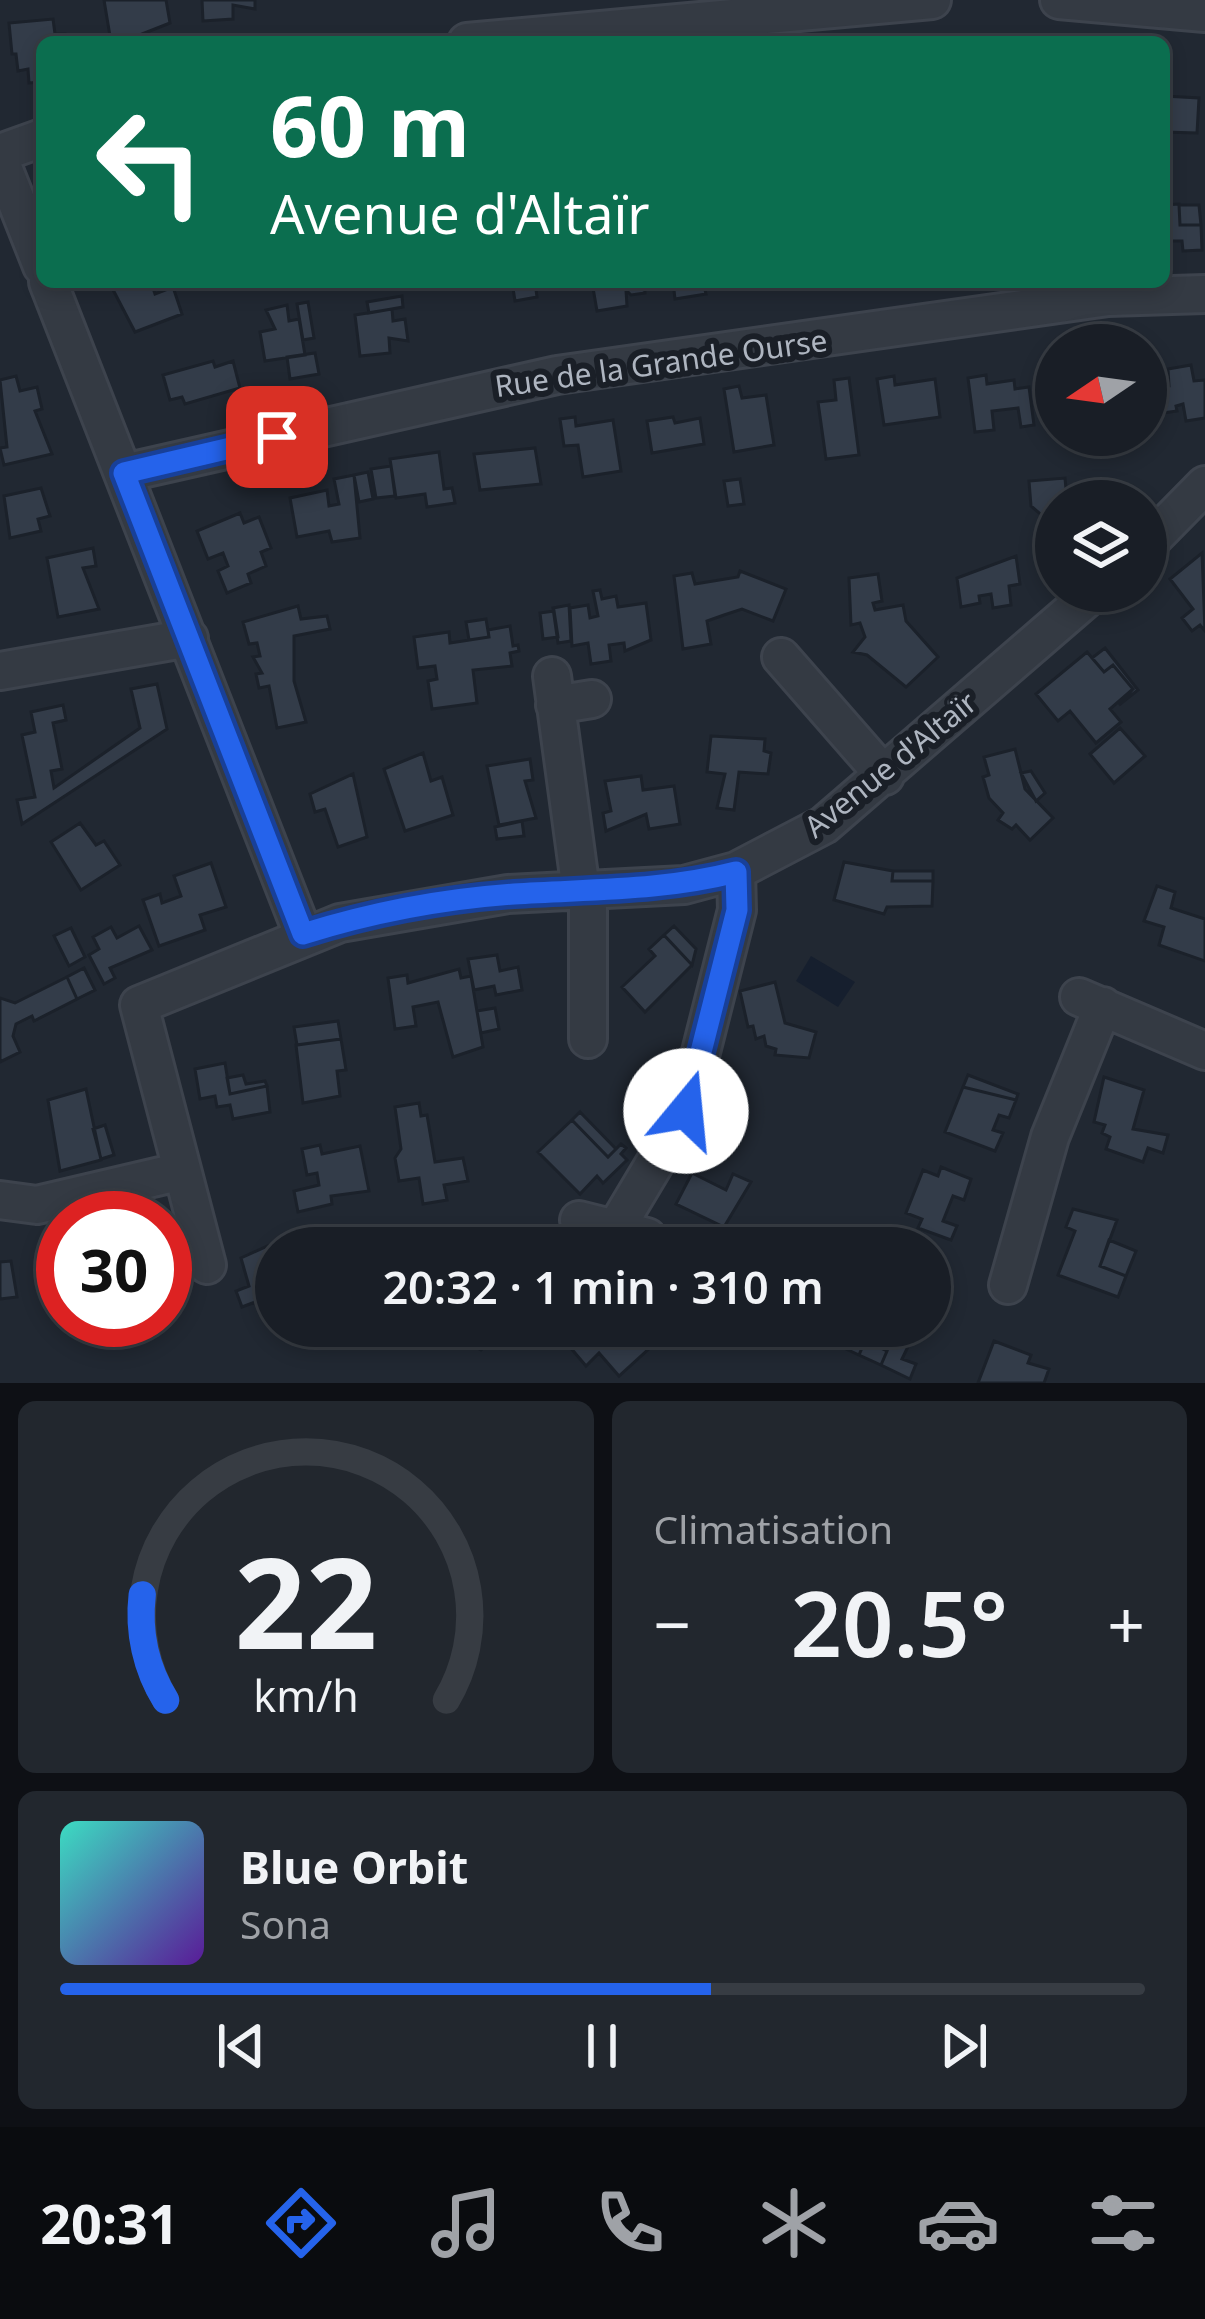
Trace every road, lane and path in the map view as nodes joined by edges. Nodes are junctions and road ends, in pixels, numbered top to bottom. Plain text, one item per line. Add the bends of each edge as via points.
1 (932, 0) edge
2 (1059, 0) edge
3 (1205, 13) edge
4 (533, 36) edge
5 (36, 141) edge
6 (0, 157) edge
7 (36, 250) edge
8 (51, 288) edge
9 (1205, 294) edge
10 (124, 473) junction
11 (1205, 484) edge
12 (1167, 523) edge
13 (1071, 612) edge
14 (189, 638) junction
15 (803, 665) dead end
16 (0, 671) edge
17 (592, 699) dead end
18 (885, 776) junction
19 (736, 872) junction
20 (584, 891) junction
21 (303, 934) junction
22 (587, 1039) dead end
23 (1205, 1051) edge
24 (182, 1171) junction
25 (0, 1200) edge
26 (579, 1220) dead end
27 (207, 1265) dead end
28 (1008, 1285) dead end

1 - 4 street
2 - 3 street
5 - 6 street
6 - 7 street
8 - 10 street
9 - 10 street, Rue de la Grande Ourse via 1108,297 557,375
10 - 14 street
11 - 12 street
13 - 18 street, Avenue d'Altaïr
14 - 16 street
14 - 21 street
15 - 18 street
17 - 20 street via 554,691
18 - 19 street, Avenue d'Altaïr via 824,825
19 - 20 street, Avenue d'Altaïr via 685,885
19 - 26 street via 737,910 686,1111 631,1232
20 - 21 street, Avenue d'Altaïr via 416,908
20 - 22 street
21 - 24 street, Avenue d'Altaïr via 139,1005
23 - 28 street via 1091,1002
24 - 25 street via 37,1205
24 - 27 street

